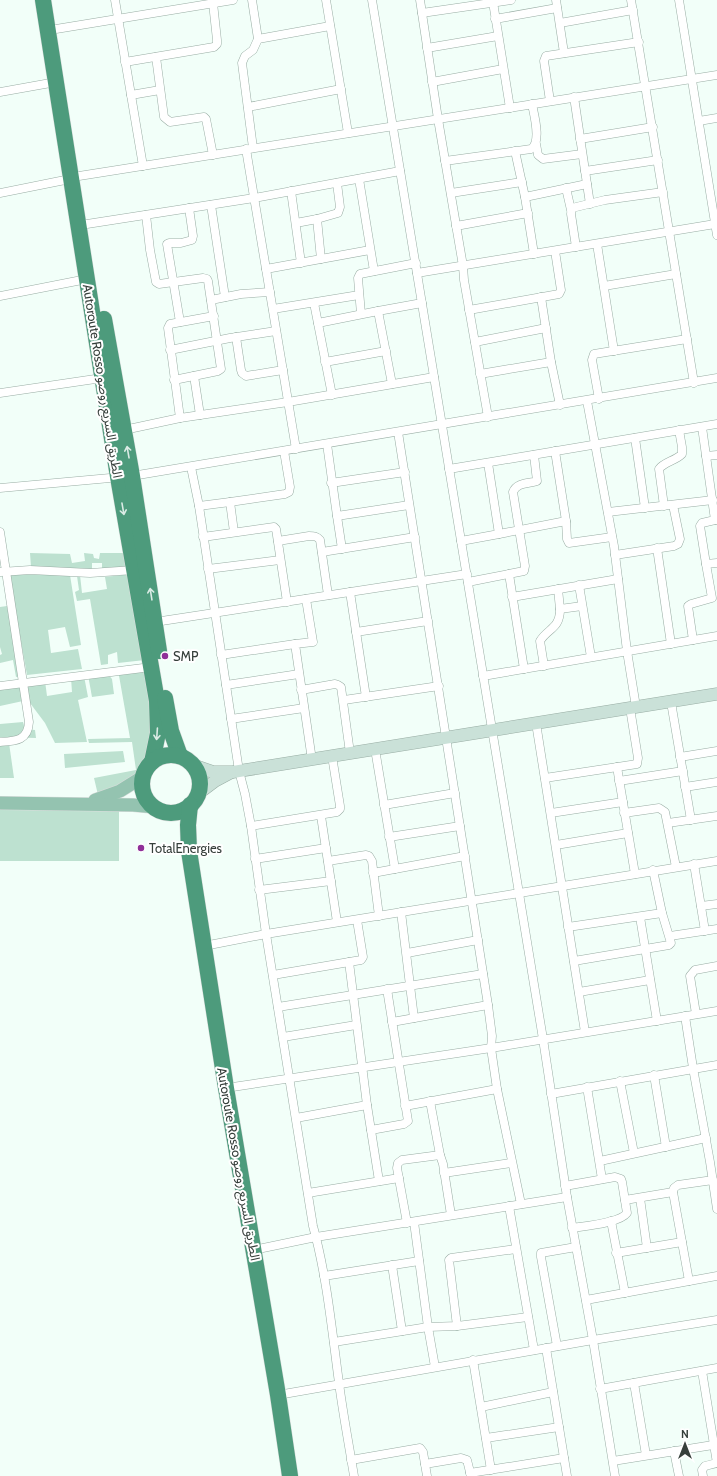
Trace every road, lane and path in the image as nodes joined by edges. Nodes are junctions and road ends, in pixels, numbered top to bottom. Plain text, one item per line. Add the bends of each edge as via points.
1 (43, 0) edge
2 (52, 0) edge
3 (115, 0) edge
4 (232, 0) edge
5 (252, 0) edge
6 (326, 0) edge
7 (372, 0) edge
8 (420, 0) edge
9 (511, 0) edge
10 (631, 0) edge
11 (679, 0) edge
12 (492, 2) junction
13 (212, 3) junction
14 (188, 4) edge
15 (557, 4) edge
16 (633, 10) junction
17 (422, 13) junction
18 (118, 19) junction
19 (495, 19) junction
20 (560, 24) junction
21 (330, 26) junction
22 (56, 29) junction
23 (498, 36) junction
24 (258, 39) junction
25 (639, 42) junction
26 (427, 48) junction
27 (564, 53) junction
28 (156, 57) junction
29 (125, 62) junction
30 (504, 69) junction
31 (717, 75) edge
32 (692, 79) junction
33 (56, 82) junction
34 (432, 82) junction
35 (646, 86) junction
36 (341, 89) junction
37 (160, 90) junction
38 (0, 92) edge
39 (131, 95) junction
40 (574, 97) junction
41 (550, 101) junction
42 (532, 104) junction
43 (248, 107) junction
44 (510, 108) junction
45 (717, 118) edge
46 (438, 119) junction
47 (699, 121) junction
48 (393, 126) junction
49 (652, 127) junction
50 (348, 133) junction
51 (580, 139) junction
52 (536, 144) junction
53 (249, 149) junction
54 (516, 151) junction
55 (582, 154) junction
56 (212, 155) junction
57 (658, 160) junction
58 (445, 161) junction
59 (143, 166) junction
60 (400, 171) junction
61 (585, 171) junction
62 (75, 177) junction
63 (359, 179) junction
64 (522, 182) junction
65 (337, 183) junction
66 (587, 184) junction
67 (566, 188) junction
68 (291, 191) junction
69 (663, 192) junction
70 (0, 193) edge
71 (451, 193) junction
72 (714, 195) edge
73 (525, 196) junction
74 (254, 198) junction
75 (590, 204) junction
76 (212, 205) junction
77 (189, 208) junction
78 (571, 210) junction
79 (528, 213) junction
80 (146, 215) junction
81 (317, 219) junction
82 (296, 223) junction
83 (87, 224) junction
84 (715, 224) junction
85 (456, 226) junction
86 (670, 232) junction
87 (717, 234) edge
88 (597, 244) junction
89 (576, 247) junction
90 (370, 250) junction
91 (555, 251) junction
92 (534, 254) junction
93 (321, 259) junction
94 (301, 263) junction
95 (416, 263) junction
96 (463, 266) junction
97 (266, 269) junction
98 (374, 270) junction
99 (417, 273) junction
100 (676, 274) junction
101 (87, 280) junction
102 (173, 282) junction
103 (604, 286) junction
104 (270, 292) junction
105 (0, 296) edge
106 (359, 296) junction
107 (225, 297) junction
108 (541, 297) junction
109 (211, 300) junction
110 (314, 303) junction
111 (422, 303) junction
112 (272, 310) junction
113 (469, 310) junction
114 (378, 311) junction
115 (361, 314) junction
116 (214, 316) junction
117 (180, 322) junction
118 (318, 323) junction
119 (546, 328) junction
120 (276, 331) junction
121 (236, 337) junction
122 (687, 339) junction
123 (218, 340) junction
124 (475, 342) junction
125 (170, 350) junction
126 (386, 351) junction
127 (614, 351) junction
128 (325, 362) junction
129 (551, 362) junction
130 (283, 370) junction
131 (480, 374) junction
132 (194, 376) junction
133 (434, 377) junction
134 (102, 378) junction
135 (717, 378) edge
136 (174, 380) junction
137 (694, 383) junction
138 (392, 384) junction
139 (0, 393) edge
140 (332, 395) junction
141 (599, 399) junction
142 (587, 401) junction
143 (288, 402) junction
144 (560, 405) junction
145 (200, 415) junction
146 (488, 417) junction
147 (180, 418) junction
148 (717, 424) edge
149 (442, 425) junction
150 (702, 427) junction
151 (124, 430) junction
152 (679, 430) junction
153 (398, 432) junction
154 (635, 438) junction
155 (327, 444) junction
156 (596, 444) junction
157 (296, 449) junction
158 (284, 451) junction
159 (555, 451) junction
160 (534, 455) junction
161 (717, 455) edge
162 (706, 456) junction
163 (488, 463) junction
164 (191, 467) junction
165 (449, 469) junction
166 (405, 472) junction
167 (125, 477) junction
168 (331, 483) junction
169 (0, 488) edge
170 (713, 500) junction
171 (230, 502) junction
172 (409, 505) junction
173 (673, 505) junction
174 (199, 506) junction
175 (664, 506) junction
176 (645, 508) junction
177 (608, 512) junction
178 (336, 516) junction
179 (716, 520) edge
180 (566, 521) junction
181 (519, 530) junction
182 (0, 532) edge
183 (234, 532) junction
184 (499, 534) junction
185 (203, 537) junction
186 (414, 537) junction
187 (612, 537) junction
188 (278, 541) junction
189 (461, 541) junction
190 (657, 548) junction
191 (342, 549) junction
192 (322, 552) junction
193 (615, 555) junction
194 (280, 560) junction
195 (717, 563) edge
196 (706, 564) junction
197 (208, 569) junction
198 (134, 570) junction
199 (3, 572) edge
200 (509, 574) junction
201 (468, 578) junction
202 (618, 579) junction
203 (422, 581) junction
204 (579, 586) junction
205 (558, 589) junction
206 (350, 592) junction
207 (328, 595) junction
208 (512, 597) junction
209 (306, 599) junction
210 (287, 602) junction
211 (582, 606) junction
212 (560, 609) junction
213 (214, 612) junction
214 (428, 621) junction
215 (155, 622) junction
216 (356, 632) junction
217 (717, 636) edge
218 (693, 640) junction
219 (294, 644) junction
220 (671, 644) junction
221 (627, 651) junction
222 (221, 655) junction
223 (591, 657) junction
224 (544, 666) junction
225 (152, 667) junction
226 (524, 669) junction
227 (299, 674) junction
228 (483, 676) junction
229 (23, 682) junction
230 (226, 685) junction
231 (0, 686) edge
232 (438, 686) junction
233 (301, 690) junction
234 (717, 694) edge
235 (366, 698) junction
236 (344, 700) junction
237 (671, 702) junction
238 (304, 708) junction
239 (633, 708) junction
240 (231, 719) junction
241 (536, 723) junction
242 (492, 730) junction
243 (447, 738) junction
244 (0, 742) edge
245 (375, 749) junction
246 (717, 751) edge
247 (350, 753) junction
248 (332, 756) junction
249 (680, 757) junction
250 (312, 760) junction
251 (187, 761) junction
252 (617, 767) junction
253 (148, 769) junction
254 (683, 771) junction
255 (236, 772) junction
256 (545, 778) junction
257 (619, 781) junction
258 (717, 782) edge
259 (685, 787) junction
260 (455, 793) junction
261 (195, 799) junction
262 (623, 802) junction
263 (0, 803) edge
264 (84, 803) junction
265 (384, 805) junction
266 (162, 810) junction
267 (624, 813) junction
268 (551, 814) junction
269 (321, 816) junction
270 (717, 816) edge
271 (691, 820) junction
272 (668, 823) junction
273 (251, 826) junction
274 (460, 826) junction
275 (628, 833) junction
276 (389, 837) junction
277 (556, 845) junction
278 (326, 848) junction
279 (189, 851) junction
280 (465, 856) junction
281 (255, 859) junction
282 (717, 860) edge
283 (328, 861) junction
284 (694, 864) junction
285 (676, 867) junction
286 (396, 869) junction
287 (654, 870) junction
288 (373, 873) junction
289 (635, 874) junction
290 (330, 881) junction
291 (562, 886) junction
292 (259, 890) junction
293 (519, 893) junction
294 (472, 901) junction
295 (717, 904) edge
296 (701, 906) junction
297 (401, 912) junction
298 (662, 913) junction
299 (379, 916) junction
300 (640, 917) junction
301 (357, 920) junction
302 (337, 922) junction
303 (568, 927) junction
304 (717, 929) edge
305 (705, 931) junction
306 (266, 934) junction
307 (670, 936) junction
308 (478, 940) junction
309 (204, 946) junction
310 (646, 949) junction
311 (407, 953) junction
312 (574, 961) junction
313 (349, 962) junction
314 (717, 966) edge
315 (483, 974) junction
316 (273, 975) junction
317 (650, 980) junction
318 (411, 985) junction
319 (387, 989) junction
320 (579, 992) junction
321 (353, 995) junction
322 (488, 1005) junction
323 (278, 1007) junction
324 (717, 1011) edge
325 (696, 1014) junction
326 (685, 1016) junction
327 (414, 1018) junction
328 (657, 1021) junction
329 (392, 1022) junction
330 (356, 1025) junction
331 (585, 1032) junction
332 (283, 1037) junction
333 (543, 1039) junction
334 (491, 1048) junction
335 (398, 1061) junction
336 (717, 1065) edge
337 (361, 1067) junction
338 (693, 1068) junction
339 (654, 1075) junction
340 (289, 1078) junction
341 (620, 1081) junction
342 (587, 1087) junction
343 (226, 1088) junction
344 (497, 1089) junction
345 (551, 1094) junction
346 (430, 1101) junction
347 (366, 1105) junction
348 (405, 1106) junction
349 (296, 1118) junction
350 (371, 1130) junction
351 (706, 1138) junction
352 (666, 1147) junction
353 (634, 1154) junction
354 (440, 1155) junction
355 (600, 1161) junction
356 (714, 1161) edge
357 (511, 1163) junction
358 (444, 1173) junction
359 (399, 1178) junction
360 (602, 1179) junction
361 (713, 1180) junction
362 (380, 1181) junction
363 (565, 1186) junction
364 (673, 1192) junction
365 (308, 1193) junction
366 (567, 1196) junction
367 (640, 1198) junction
368 (625, 1200) junction
369 (521, 1204) junction
370 (717, 1205) edge
371 (509, 1206) junction
372 (451, 1215) junction
373 (611, 1221) junction
374 (410, 1222) junction
375 (572, 1228) junction
376 (316, 1237) junction
377 (682, 1242) junction
378 (576, 1247) junction
379 (647, 1248) junction
380 (516, 1249) junction
381 (254, 1250) junction
382 (616, 1253) junction
383 (419, 1261) junction
384 (392, 1265) junction
385 (324, 1276) junction
386 (717, 1276) edge
387 (688, 1281) junction
388 (625, 1293) junction
389 (586, 1300) junction
390 (528, 1317) junction
391 (717, 1320) edge
392 (457, 1326) junction
393 (428, 1327) junction
394 (402, 1331) junction
395 (593, 1340) junction
396 (334, 1342) junction
397 (557, 1346) junction
398 (546, 1348) junction
399 (534, 1350) junction
400 (473, 1360) junction
401 (435, 1367) junction
402 (717, 1368) edge
403 (702, 1371) junction
404 (634, 1383) junction
405 (339, 1384) junction
406 (600, 1389) junction
407 (553, 1392) junction
408 (278, 1395) junction
409 (480, 1407) junction
410 (559, 1427) junction
411 (486, 1438) junction
412 (713, 1445) junction
413 (674, 1451) junction
414 (646, 1455) junction
415 (564, 1458) junction
416 (351, 1460) junction
417 (613, 1461) junction
418 (717, 1463) edge
419 (425, 1464) junction
420 (492, 1470) junction
421 (470, 1475) edge
422 (290, 1476) edge
423 (354, 1476) edge
424 (427, 1476) edge
425 (567, 1476) edge
426 (615, 1476) edge
427 (679, 1476) edge
428 (703, 1476) edge

1 - 33 highway, Autoroute Rosso الطريق السريع روصو
2 - 22 highway, Autoroute Rosso الطريق السريع روصو
3 - 18 street
4 - 13 street
5 - 24 street
6 - 21 street
7 - 48 street
8 - 17 street
9 - 12 street
10 - 16 street
11 - 32 street
12 - 17 street
12 - 19 street
13 - 14 street
13 - 28 street via 217,40 214,48
14 - 18 street
15 - 19 street
15 - 20 street
16 - 20 street
16 - 25 street
17 - 26 street
18 - 22 street
18 - 29 street
19 - 23 street
20 - 27 street
21 - 24 street
21 - 36 street
22 - 62 highway, Autoroute Rosso الطريق السريع روصو
23 - 26 street
23 - 30 street
24 - 43 street via 253,50 242,60
25 - 27 street
25 - 35 street
26 - 34 street
27 - 41 street via 546,56 544,61
28 - 29 street
28 - 37 street
29 - 39 street
30 - 34 street
30 - 44 street
31 - 32 street
32 - 35 street
32 - 47 street
33 - 38 street
33 - 62 highway, Autoroute Rosso الطريق السريع روصو
34 - 46 street
35 - 40 street
35 - 49 street
36 - 43 street
36 - 50 street
37 - 39 street
37 - 56 street via 162,112 167,121 204,117 207,120
39 - 59 street
40 - 41 street
40 - 51 street
41 - 42 street
42 - 44 street
42 - 52 street
43 - 53 street
44 - 46 street
45 - 47 street
46 - 48 street
46 - 58 street
47 - 72 street
48 - 50 street
48 - 60 street
49 - 51 street
49 - 57 street
50 - 53 street
51 - 55 street
52 - 54 street via 531,149
52 - 55 street via 538,154 543,159
53 - 56 street
53 - 74 street
54 - 58 street
54 - 64 street
55 - 61 street
56 - 59 street
57 - 61 street
57 - 69 street
58 - 71 street
59 - 62 street
60 - 63 street
60 - 95 street
61 - 66 street
62 - 70 street
62 - 83 highway, Autoroute Rosso الطريق السريع روصو
62 - 101 highway, Autoroute Rosso الطريق السريع روصو
63 - 65 street
63 - 90 street
64 - 71 street
64 - 73 street
65 - 68 street
65 - 81 street via 340,210
66 - 67 street
66 - 75 street
67 - 73 street
67 - 78 street
68 - 74 street
68 - 82 street
69 - 75 street
69 - 86 street
71 - 85 street
72 - 84 street
73 - 79 street
74 - 76 street
74 - 97 street
75 - 78 street
76 - 77 street
76 - 107 street
77 - 80 street
77 - 102 street via 192,240 167,244
78 - 89 street
79 - 85 street
79 - 92 street
80 - 83 street
80 - 102 street via 155,280 159,284
81 - 82 street
81 - 93 street
82 - 94 street
83 - 151 highway, Autoroute Rosso الطريق السريع روصو
84 - 86 street
84 - 87 street
85 - 96 street
86 - 88 street
86 - 100 street
88 - 89 street
88 - 103 street
89 - 91 street
90 - 93 street
90 - 98 street
91 - 92 street
91 - 108 street via 561,292
92 - 96 street
93 - 94 street
94 - 97 street
95 - 98 street
95 - 99 street
96 - 99 street
96 - 113 street
97 - 104 street
98 - 106 street via 361,273 359,276
99 - 111 street
100 - 103 street
100 - 122 street
101 - 105 street
101 - 134 highway, Autoroute Rosso الطريق السريع روصو
102 - 109 street via 205,278 208,281
102 - 117 street
103 - 127 street
104 - 107 street
104 - 112 street
106 - 110 street
106 - 115 street
107 - 109 street
108 - 113 street
108 - 119 street
109 - 116 street
110 - 112 street
110 - 118 street
111 - 114 street
111 - 133 street
112 - 120 street
113 - 124 street
114 - 115 street
114 - 126 street
115 - 118 street
116 - 117 street
116 - 123 street
117 - 125 street via 170,324 168,328
118 - 128 street
119 - 124 street
119 - 129 street
120 - 121 street
120 - 130 street
121 - 123 street
121 - 130 street via 241,370 246,376
122 - 127 street
122 - 137 street
123 - 125 street
123 - 132 street via 221,369
124 - 131 street
125 - 136 street
126 - 128 street
126 - 138 street
127 - 141 street via 592,356
128 - 140 street
129 - 131 street
129 - 144 street
130 - 143 street
131 - 146 street
132 - 136 street
132 - 145 street
133 - 138 street
133 - 149 street
134 - 139 street
134 - 167 highway, Autoroute Rosso الطريق السريع روصو
135 - 137 street
136 - 147 street
137 - 141 street
138 - 140 street
140 - 143 street
141 - 142 street
142 - 144 street
142 - 156 street
143 - 145 street
143 - 157 street
144 - 146 street
145 - 147 street
146 - 149 street
147 - 151 street
148 - 150 street
149 - 153 street
149 - 165 street
150 - 152 street
150 - 162 street
167 -> 151 highway, Autoroute Rosso الطريق السريع روصو
152 - 154 street
152 - 175 street via 682,454 659,469
153 - 155 street
153 - 166 street
154 - 156 street
154 - 176 street
155 - 157 street
155 - 168 street
156 - 159 street
156 - 177 street
157 - 158 street
158 - 164 street
158 - 171 street via 289,492
159 - 160 street
159 - 180 street
160 - 163 street
160 - 181 street via 537,481 521,484 513,492
161 - 162 street
162 - 170 street
163 - 165 street
163 - 184 street
164 - 167 street
164 - 174 street
165 - 189 street
166 - 168 street
166 - 172 street
167 - 169 street
167 -> 198 highway, Autoroute Rosso الطريق السريع روصو
215 -> 167 highway, Autoroute Rosso الطريق السريع روصو
168 - 178 street
170 - 173 street
170 - 179 street
171 - 174 street
171 - 183 street
172 - 178 street
172 - 186 street
173 - 175 street
173 - 190 street via 680,539 674,546
174 - 185 street
175 - 176 street
176 - 177 street
177 - 187 street
178 - 191 street
179 - 196 street via 702,522 700,526
180 - 181 street
180 - 187 street via 569,543
181 - 184 street
181 - 200 street via 525,568 521,572
182 - 199 street
183 - 185 street
183 - 188 street via 274,527
184 - 189 street
185 - 197 street
186 - 191 street
186 - 203 street
187 - 193 street
188 - 192 street via 314,536 320,540
188 - 194 street
189 - 201 street
190 - 193 street
190 - 220 street
191 - 192 street
192 - 207 street
193 - 202 street
194 - 197 street
194 - 210 street
195 - 196 street
196 - 218 street via 712,598 688,606
197 - 213 street
198 - 199 street via 90,573 30,570
198 - 225 highway, Autoroute Rosso الطريق السريع روصو
199 - 229 street
200 - 201 street
200 - 208 street
201 - 203 street
201 - 228 street
202 - 204 street
202 - 221 street
203 - 206 street
203 - 214 street
204 - 205 street
204 - 211 street
205 - 208 street
205 - 212 street
206 - 207 street
206 - 216 street
207 - 209 street
208 - 226 street
209 - 210 street
209 - 219 street via 313,642
210 - 213 street
211 - 212 street
211 - 223 street
212 - 224 street via 556,625 540,641
213 - 215 street
213 - 222 street
214 - 216 street
214 - 232 street
215 - 251 highway, Autoroute Rosso الطريق السريع روصو via 171,731
216 - 235 street
217 - 218 street
218 - 220 street
219 - 222 street
219 - 227 street
220 - 221 street
221 - 223 street
221 - 239 street
222 - 230 street
223 - 224 street
224 - 226 street
225 - 229 street
225 -> 253 highway, Autoroute Rosso الطريق السريع روصو via 158,722 156,745
226 - 228 street
227 - 230 street
227 - 233 street
228 - 242 street
229 - 231 street
229 - 244 street via 29,722 27,731 16,741
230 - 240 street
232 - 235 street
232 - 243 street
233 - 236 street via 335,684 342,691
233 - 238 street
234 - 237 street
235 - 236 street
236 - 247 street
237 - 239 street
237 - 249 street
238 - 240 street
238 - 250 street
239 - 241 street
239 - 252 street via 638,762
240 - 255 street
241 - 242 street
241 - 256 street
242 - 243 street
242 - 293 street
243 - 245 street
243 - 260 street
245 - 247 street
245 - 265 street
246 - 249 street
247 - 248 street
248 - 250 street
248 - 269 street via 340,809
249 - 254 street
250 - 255 street
251 - 253 highway via 167,755 159,758
251 - 255 street via 213,772
251 - 261 highway via 198,772 200,780
252 - 256 street
252 - 257 street
253 - 264 main road via 111,796
253 - 266 highway via 142,785 144,793 148,801
254 - 257 street
254 - 259 street
255 - 261 street via 215,781
255 - 273 street via 245,794
256 - 268 street
257 - 262 street
258 - 259 street
259 - 271 street
260 - 265 street
260 - 274 street
261 - 266 highway via 180,811
261 - 279 highway, Autoroute Rosso الطريق السريع روصو via 188,825
262 - 267 street
262 - 268 street
263 - 264 main road
264 - 266 main road via 133,805
265 - 276 street
266 - 279 highway, Autoroute Rosso الطريق السريع روصو via 183,836
267 - 272 street via 659,808 665,812
267 - 275 street
268 - 277 street
269 - 273 street
269 - 278 street
270 - 271 street
271 - 272 street
272 - 285 street
273 - 281 street
274 - 276 street
274 - 280 street
275 - 277 street
275 - 289 street
276 - 286 street
277 - 291 street
278 - 281 street
278 - 283 street
279 - 309 highway, Autoroute Rosso الطريق السريع روصو
280 - 286 street
280 - 294 street
281 - 292 street
282 - 284 street
283 - 288 street via 366,855 372,861
283 - 290 street
284 - 285 street
284 - 296 street
285 - 287 street
286 - 288 street
287 - 289 street
287 - 298 street
288 - 299 street
289 - 291 street
290 - 292 street
290 - 302 street
291 - 293 street
291 - 303 street
292 - 306 street
293 - 294 street
293 - 333 street
294 - 297 street
294 - 308 street
295 - 296 street
296 - 305 street
297 - 299 street
297 - 311 street
298 - 300 street
298 - 307 street
299 - 301 street
300 - 303 street
300 - 310 street
301 - 302 street
301 - 313 street via 363,957 361,960
302 - 306 street
303 - 312 street
304 - 305 street
305 - 307 street
306 - 309 street
306 - 316 street
307 - 310 street via 669,945
308 - 311 street
308 - 315 street
309 - 343 highway, Autoroute Rosso الطريق السريع روصو
310 - 312 street
310 - 317 street
311 - 318 street
312 - 320 street
313 - 316 street
313 - 321 street
314 - 325 street via 695,970 690,976
315 - 318 street
315 - 322 street
316 - 323 street
317 - 320 street
317 - 328 street
318 - 319 street
318 - 327 street
319 - 321 street
319 - 329 street
320 - 331 street
321 - 323 street
321 - 330 street
322 - 327 street
322 - 334 street
323 - 332 street
324 - 325 street
325 - 326 street
326 - 328 street
326 - 338 street
327 - 329 street
328 - 331 street
329 - 335 street
330 - 332 street
330 - 337 street
331 - 333 street
332 - 340 street
333 - 334 street
333 - 345 street
334 - 335 street
334 - 344 street
335 - 337 street
335 - 348 street
336 - 338 street
337 - 340 street
337 - 347 street
338 - 339 street
338 - 351 street
339 - 341 street
339 - 352 street
340 - 343 street
340 - 349 street
341 - 342 street
341 - 353 street
342 - 345 street
342 - 355 street
343 - 381 highway, Autoroute Rosso الطريق السريع روصو
344 - 346 street
344 - 357 street
345 - 363 street
346 - 348 street
346 - 354 street
347 - 349 street
347 - 350 street
348 - 350 street via 407,1124
349 - 365 street
350 - 362 street
351 - 352 street
351 - 356 street
352 - 353 street
353 - 355 street
354 - 358 street
354 - 359 street via 402,1160 397,1168
355 - 360 street
356 - 361 street
357 - 358 street
357 - 369 street
358 - 372 street
359 - 362 street
359 - 374 street
360 - 363 street
360 - 368 street via 621,1179
361 - 364 street via 678,1185
361 - 370 street
362 - 365 street
363 - 366 street
364 - 367 street
364 - 377 street
365 - 376 street
366 - 369 street
366 - 375 street
367 - 368 street
367 - 379 street
368 - 373 street via 627,1213 624,1217
369 - 371 street
371 - 372 street
371 - 380 street
372 - 374 street
373 - 375 street
373 - 382 street
374 - 376 street
374 - 383 street
375 - 378 street
376 - 381 street
376 - 385 street
377 - 379 street
377 - 387 street
378 - 389 street
378 - 397 street via 541,1253
379 - 382 street
380 - 390 street
380 - 392 street via 451,1258
381 - 408 highway, Autoroute Rosso الطريق السريع روصو
382 - 388 street
383 - 384 street
383 - 393 street
384 - 385 street
384 - 394 street
385 - 396 street
386 - 387 street
387 - 388 street
388 - 389 street
389 - 395 street
390 - 392 street
390 - 399 street
391 - 395 street
392 - 393 street
393 - 394 street
393 - 401 street
394 - 396 street
395 - 397 street
395 - 406 street
396 - 405 street
397 - 398 street
398 - 399 street
398 - 407 street
399 - 400 street
400 - 401 street
400 - 409 street
401 - 405 street
402 - 403 street
403 - 404 street
403 - 412 street
404 - 406 street
404 - 414 street
405 - 408 street
405 - 416 street
406 - 417 street
407 - 409 street
407 - 410 street
408 - 422 highway, Autoroute Rosso الطريق السريع روصو
409 - 411 street
410 - 411 street
410 - 415 street
411 - 420 street
412 - 413 street
412 - 418 street
413 - 414 street
413 - 427 street
414 - 417 street
415 - 420 street
415 - 425 street
416 - 419 street via 417,1448 422,1449
416 - 423 street
417 - 426 street
418 - 428 street via 705,1466 702,1470
419 - 421 street via 464,1458 467,1460
419 - 424 street
420 - 421 street

